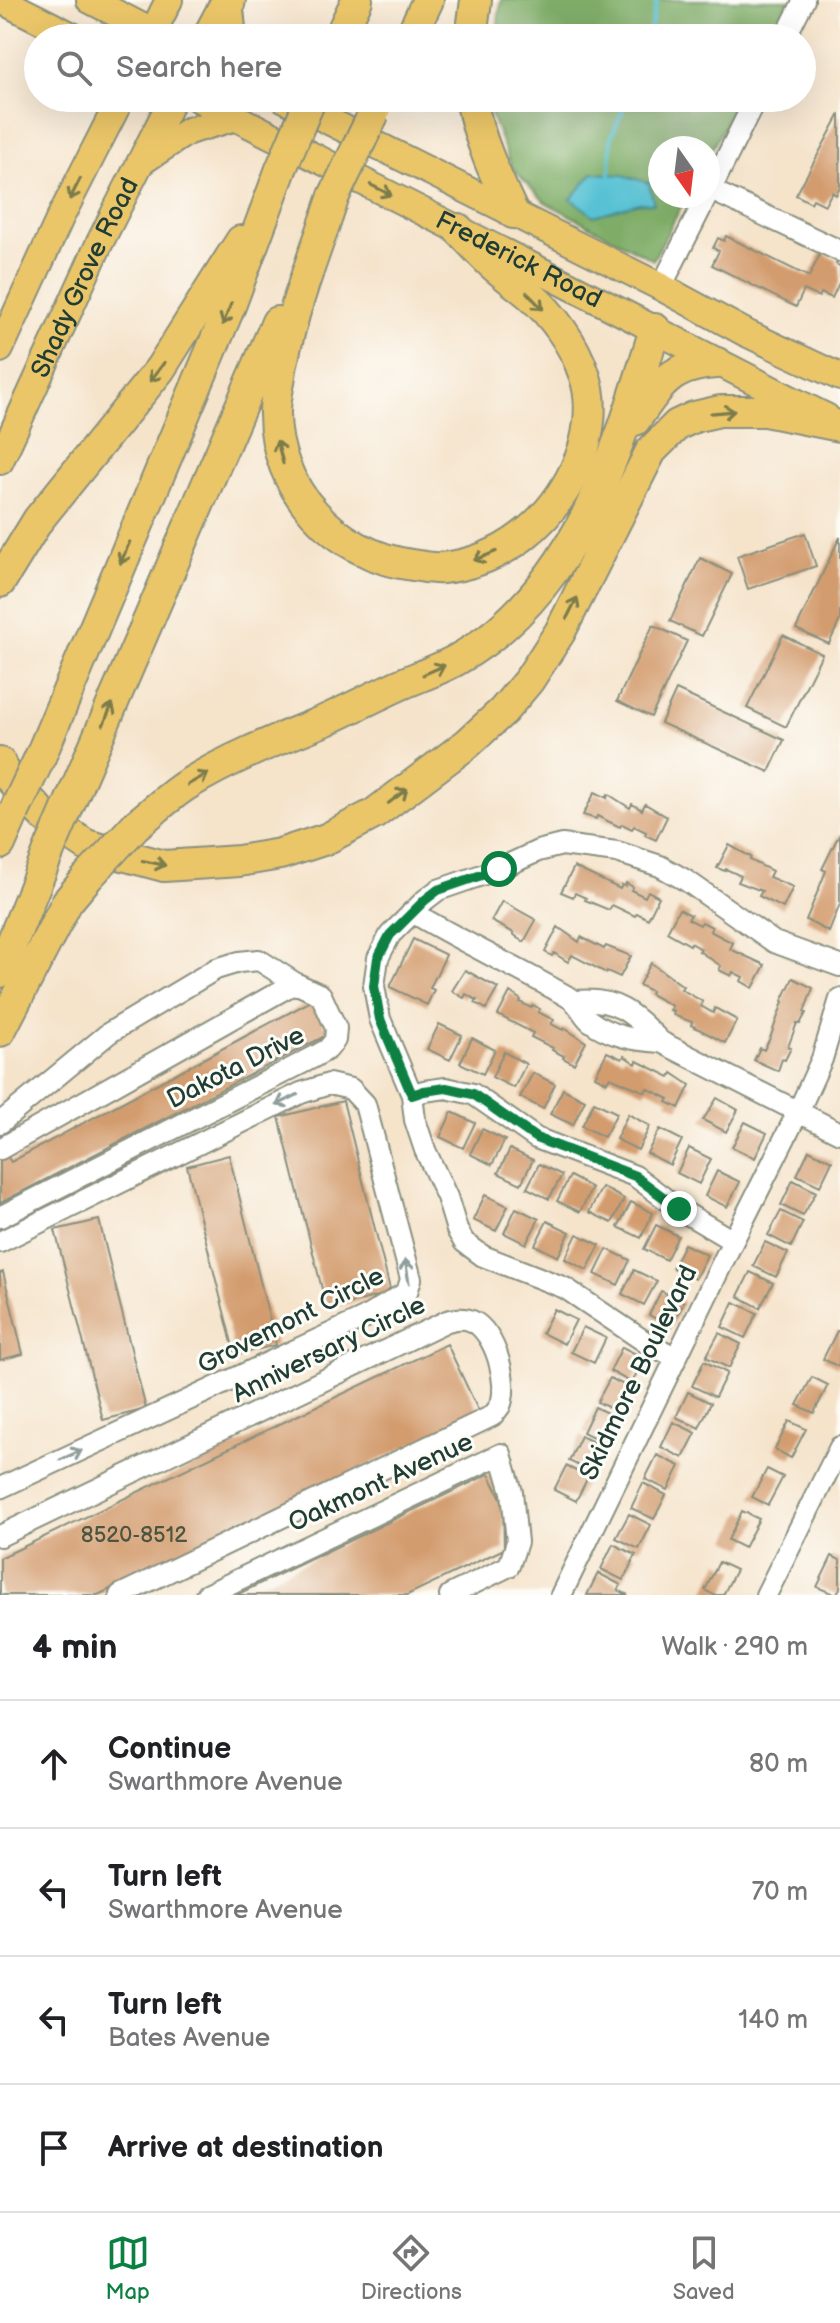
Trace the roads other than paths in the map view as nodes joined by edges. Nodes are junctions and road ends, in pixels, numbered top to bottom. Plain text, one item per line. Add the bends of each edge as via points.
1 (1, 0) edge
2 (90, 0) edge
3 (169, 0) edge
4 (225, 0) edge
5 (232, 0) edge
6 (357, 0) edge
7 (428, 0) edge
8 (476, 0) edge
9 (804, 0) edge
10 (48, 24) edge
11 (134, 24) edge
12 (160, 24) edge
13 (212, 24) edge
14 (232, 24) edge
15 (346, 24) edge
16 (417, 24) edge
17 (473, 24) edge
18 (792, 24) edge
19 (109, 112) edge
20 (166, 112) edge
21 (226, 112) edge
22 (305, 112) edge
23 (311, 112) edge
24 (374, 112) edge
25 (474, 112) edge
26 (749, 112) edge
27 (236, 117) junction
28 (138, 164) junction
29 (720, 172) edge
30 (277, 179) junction
31 (334, 196) junction
32 (720, 199) edge
33 (702, 208) edge
34 (513, 213) junction
35 (458, 229) junction
36 (840, 251) edge
37 (661, 287) junction
38 (655, 329) junction
39 (0, 349) edge
40 (717, 363) junction
41 (837, 373) edge
42 (840, 425) edge
43 (619, 441) junction
44 (0, 461) edge
45 (0, 582) edge
46 (0, 763) edge
47 (0, 844) edge
48 (412, 912) junction
49 (840, 966) edge
50 (0, 972) edge
51 (295, 983) junction
52 (840, 999) edge
53 (0, 1031) edge
54 (412, 1095) junction
55 (798, 1112) junction
56 (0, 1123) edge
57 (840, 1133) edge
58 (0, 1149) edge
59 (0, 1217) edge
60 (733, 1241) junction
61 (0, 1242) edge
62 (676, 1357) junction
63 (840, 1447) edge
64 (0, 1488) edge
65 (0, 1536) edge
66 (120, 1595) edge
67 (206, 1595) edge
68 (450, 1595) edge
69 (561, 1595) edge
70 (766, 1595) edge

1 - 10 main road
2 - 11 main road
3 - 12 main road
4 - 13 main road
5 - 14 main road
6 - 15 highway
7 - 16 highway
8 - 17 highway
9 - 18 street
19 -> 39 main road, Shady Grove Road
20 - 28 main road, Shady Grove Road
21 - 27 main road, Frederick Road
22 - 30 highway, bridge
23 - 34 main road, Frederick Road
24 - 31 highway, bridge
25 - 34 highway
26 - 29 street
27 - 28 main road via 188,131
27 -> 35 main road, Frederick Road
28 - 44 main road, Shady Grove Road
30 -> 45 highway via 160,369 38,520
30 -> 47 highway, bridge via 230,306
35 -> 31 highway via 562,331 585,374 590,402 584,450 570,481 534,529 509,547 440,569 362,552 307,507 278,451 274,411 284,351
50 -> 31 highway, bridge
32 - 36 street
33 - 37 street
34 - 37 main road, Frederick Road
35 - 38 main road, Frederick Road
37 - 38 main road
37 - 41 main road, Frederick Road via 746,333
38 - 40 main road, Frederick Road
38 - 43 highway
40 - 42 main road, Frederick Road
40 - 43 highway via 680,369
46 -> 42 highway via 46,818 86,845 164,866 239,861 326,839 374,814 503,711 560,632 651,451 677,425 720,411 765,411
53 -> 43 highway, bridge via 67,902 136,825 186,785 238,757 458,659 494,634 561,562
48 - 49 street via 452,884 538,851 574,845 660,866 763,936
48 - 54 street via 383,947 374,986 385,1033
48 - 55 street via 575,1001 616,1005 661,1042
51 - 56 street via 259,960 216,969 109,1033
51 - 58 street, Dakota Drive
51 - 59 street, Dakota Drive via 321,995 326,1004 336,1028 328,1049
52 - 55 street, Skidmore Boulevard via 822,1059
54 - 60 street via 446,1088 473,1094 536,1138 635,1176
54 - 62 street via 425,1150 457,1230 473,1250 565,1288
55 - 57 street
55 - 60 street, Skidmore Boulevard
60 - 62 street, Skidmore Boulevard
64 -> 61 street, Grovemont Circle via 364,1318 407,1292 411,1279 365,1104 351,1089 329,1084 301,1093
62 - 69 street, Skidmore Boulevard
63 - 70 street
65 - 66 street, Anniversary Circle via 447,1321 472,1321 491,1338 502,1397 492,1416
67 - 68 street, Oakmont Avenue via 501,1454 512,1492 517,1542 509,1566

